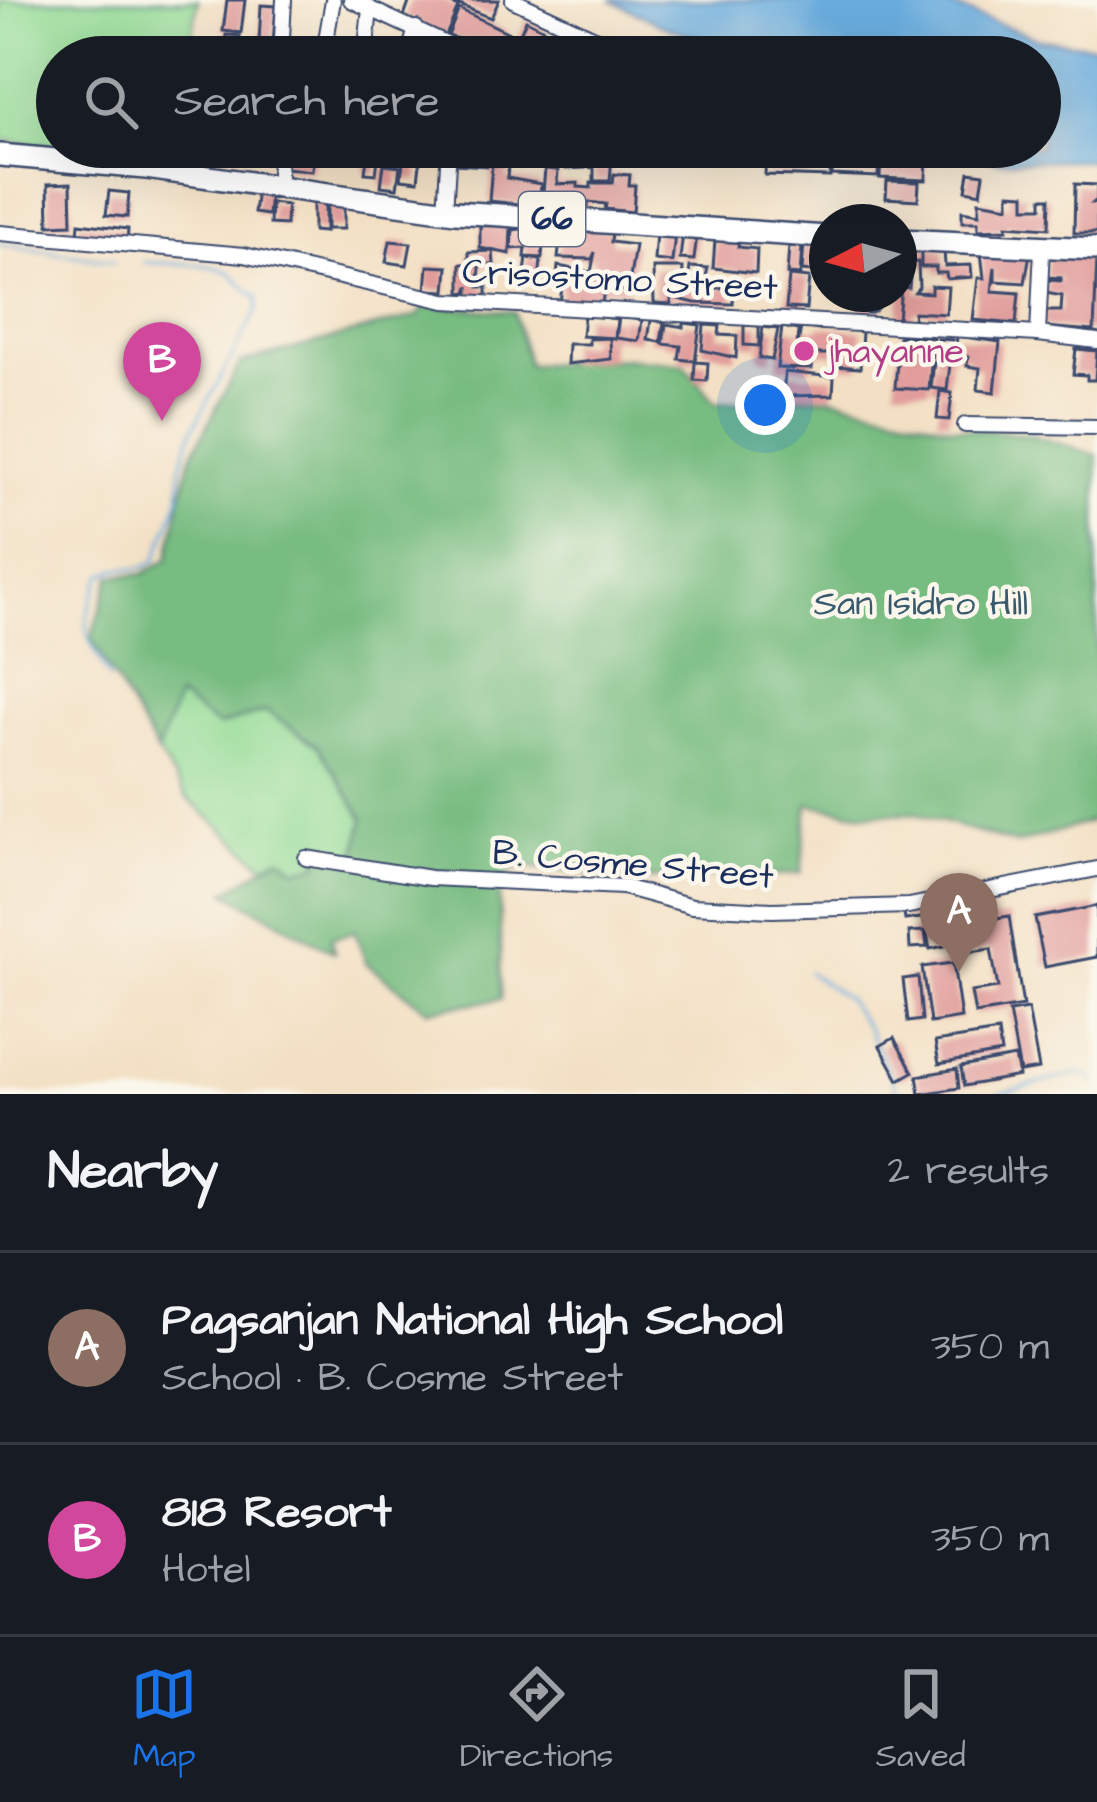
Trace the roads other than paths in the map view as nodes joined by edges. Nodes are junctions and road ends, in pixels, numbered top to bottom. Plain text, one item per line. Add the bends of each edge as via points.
1 (284, 0) edge
2 (333, 0) edge
3 (351, 0) edge
4 (513, 0) edge
5 (370, 9) junction
6 (416, 28) junction
7 (282, 36) edge
8 (327, 36) edge
9 (367, 36) edge
10 (414, 36) edge
11 (432, 36) edge
12 (590, 36) edge
13 (0, 154) edge
14 (36, 157) edge
15 (146, 168) edge
16 (279, 168) edge
17 (448, 168) edge
18 (279, 188) junction
19 (445, 211) junction
20 (0, 233) edge
21 (809, 236) edge
22 (917, 241) edge
23 (1042, 247) junction
24 (1097, 249) edge
25 (1038, 334) junction
26 (1097, 341) edge
27 (965, 425) dead end
28 (1097, 428) edge
29 (305, 858) dead end
30 (1097, 869) edge

1 - 7 street
2 - 8 street
3 - 5 street
4 - 12 street
5 - 6 street
5 - 9 street
6 - 10 street
6 - 11 street
13 - 14 main road, 66
15 - 18 main road, 66
16 - 18 street
17 - 19 street
18 - 19 main road, 66
19 - 21 main road, 66
20 - 25 street, Crisostomo Street via 244,255 445,301
22 - 23 main road
23 - 24 main road
23 - 25 street
25 - 26 street, Crisostomo Street
27 - 28 street
29 - 30 street, B. Cosme Street via 430,878 623,887 692,907 772,910 909,906

